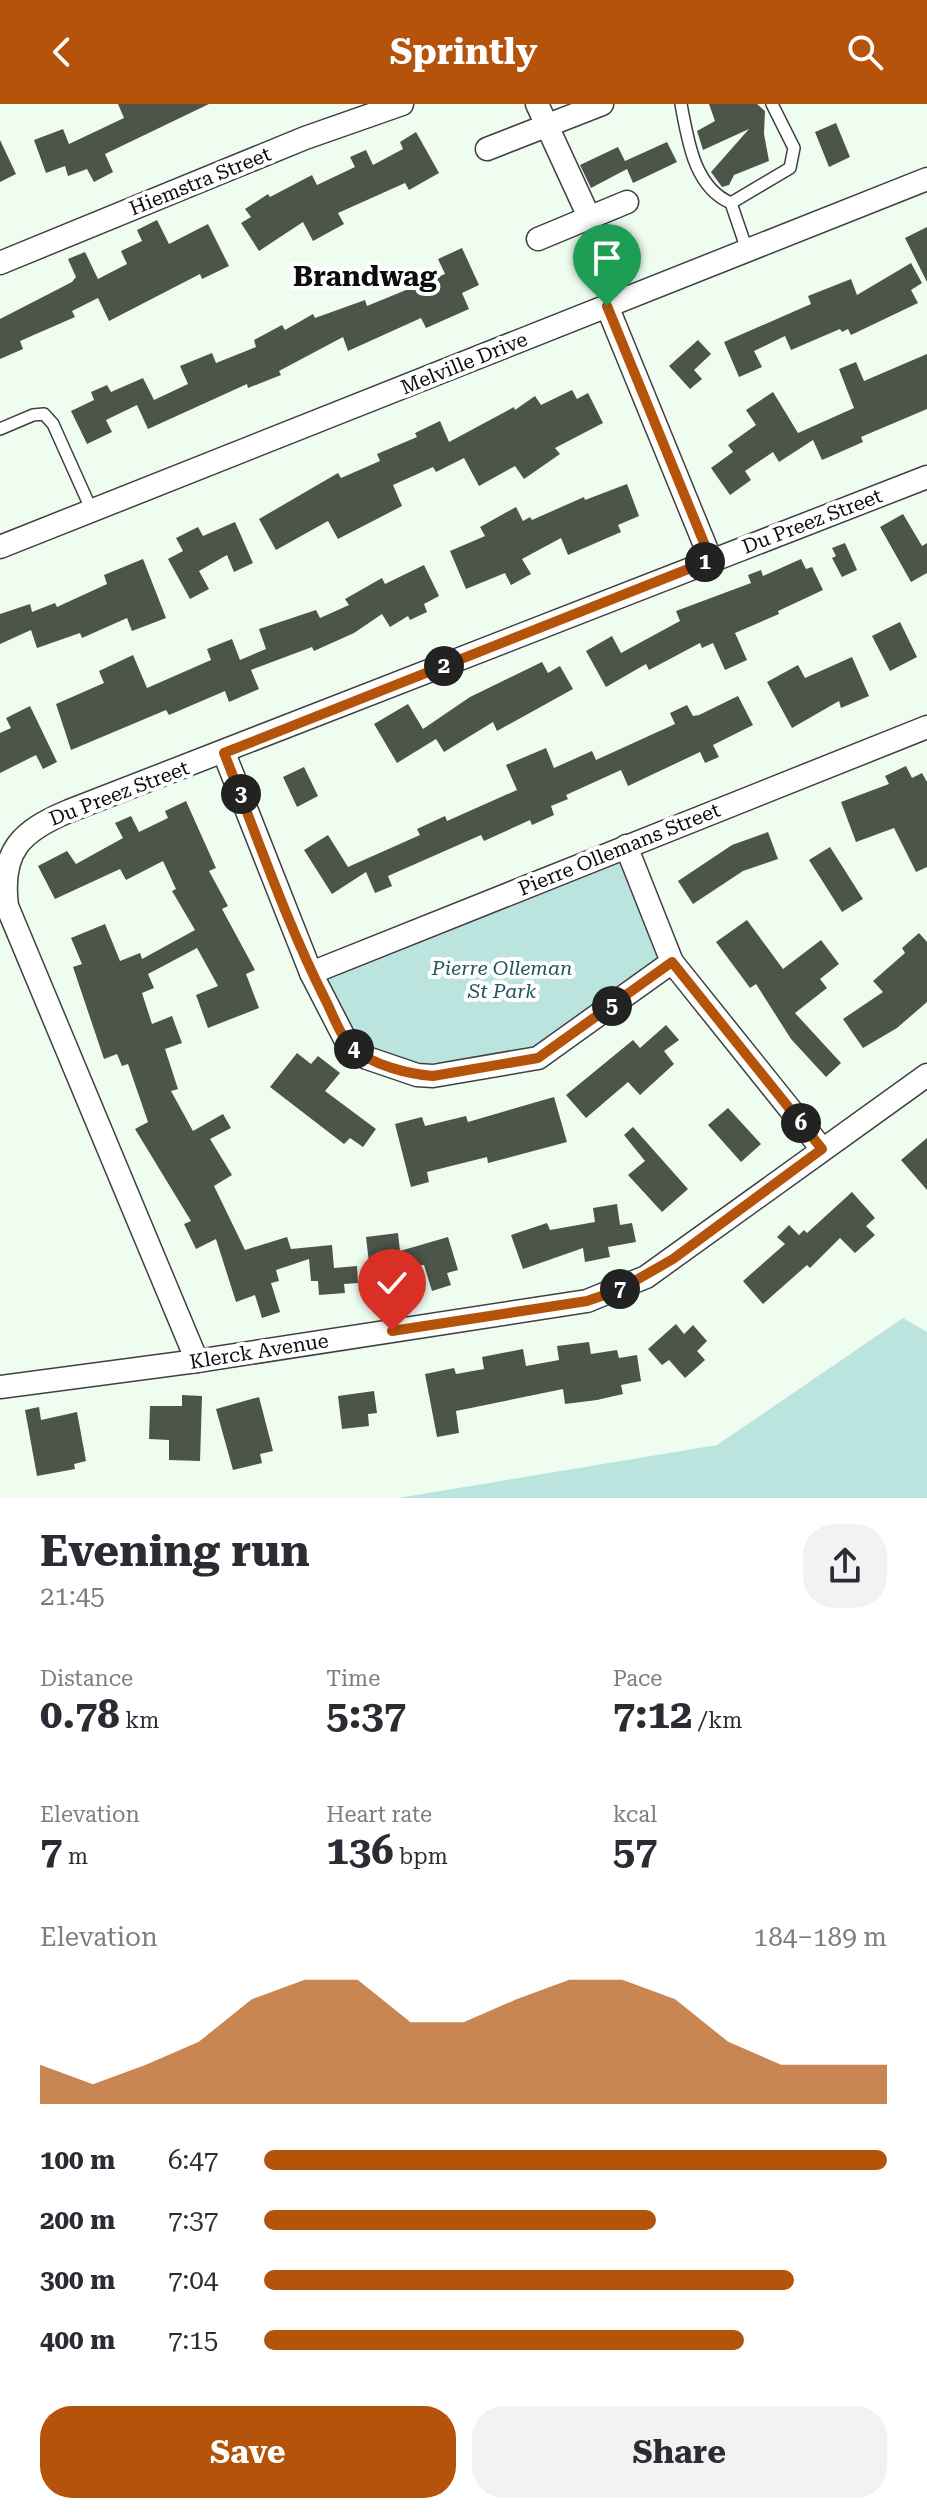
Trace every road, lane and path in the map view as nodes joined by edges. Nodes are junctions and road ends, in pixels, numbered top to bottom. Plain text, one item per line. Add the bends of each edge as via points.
1 (402, 104) edge
2 (602, 104) edge
3 (681, 104) edge
4 (772, 104) edge
5 (541, 114) edge
6 (487, 149) dead end
7 (927, 179) edge
8 (627, 202) dead end
9 (731, 203) junction
10 (589, 217) junction
11 (538, 239) dead end
12 (747, 250) junction
13 (0, 263) edge
14 (607, 306) junction
15 (0, 429) edge
16 (927, 477) edge
17 (92, 511) junction
18 (0, 547) edge
19 (711, 560) junction
20 (927, 727) edge
21 (224, 753) junction
22 (626, 846) junction
23 (672, 962) junction
24 (311, 973) junction
25 (927, 1075) edge
26 (822, 1149) junction
27 (197, 1361) junction
28 (0, 1387) edge

1 - 13 street, Hiemstra Street via 305,138
2 - 5 street
3 - 9 lane via 701,178 716,196
4 - 9 lane via 794,148 790,168
5 - 6 street
5 - 10 street
7 - 12 street, Melville Drive
8 - 10 street
9 - 12 lane
10 - 11 street
12 - 14 street, Melville Drive
14 - 17 street, Melville Drive
14 - 19 street
15 - 17 lane via 44,414
16 - 19 street, Du Preez Street
17 - 18 street, Melville Drive
19 - 21 street, Du Preez Street
20 - 22 street, Pierre Ollemans Street
21 - 24 street
21 - 27 street, Du Preez Street via 35,827 17,843 5,863 2,882 88,1105
22 - 23 street
22 - 24 street, Pierre Ollemans Street
23 - 24 street via 538,1058 433,1076 355,1050
23 - 26 street
25 - 26 street, Klerck Avenue
26 - 27 street, Klerck Avenue via 646,1277 587,1301
27 - 28 street, Klerck Avenue

